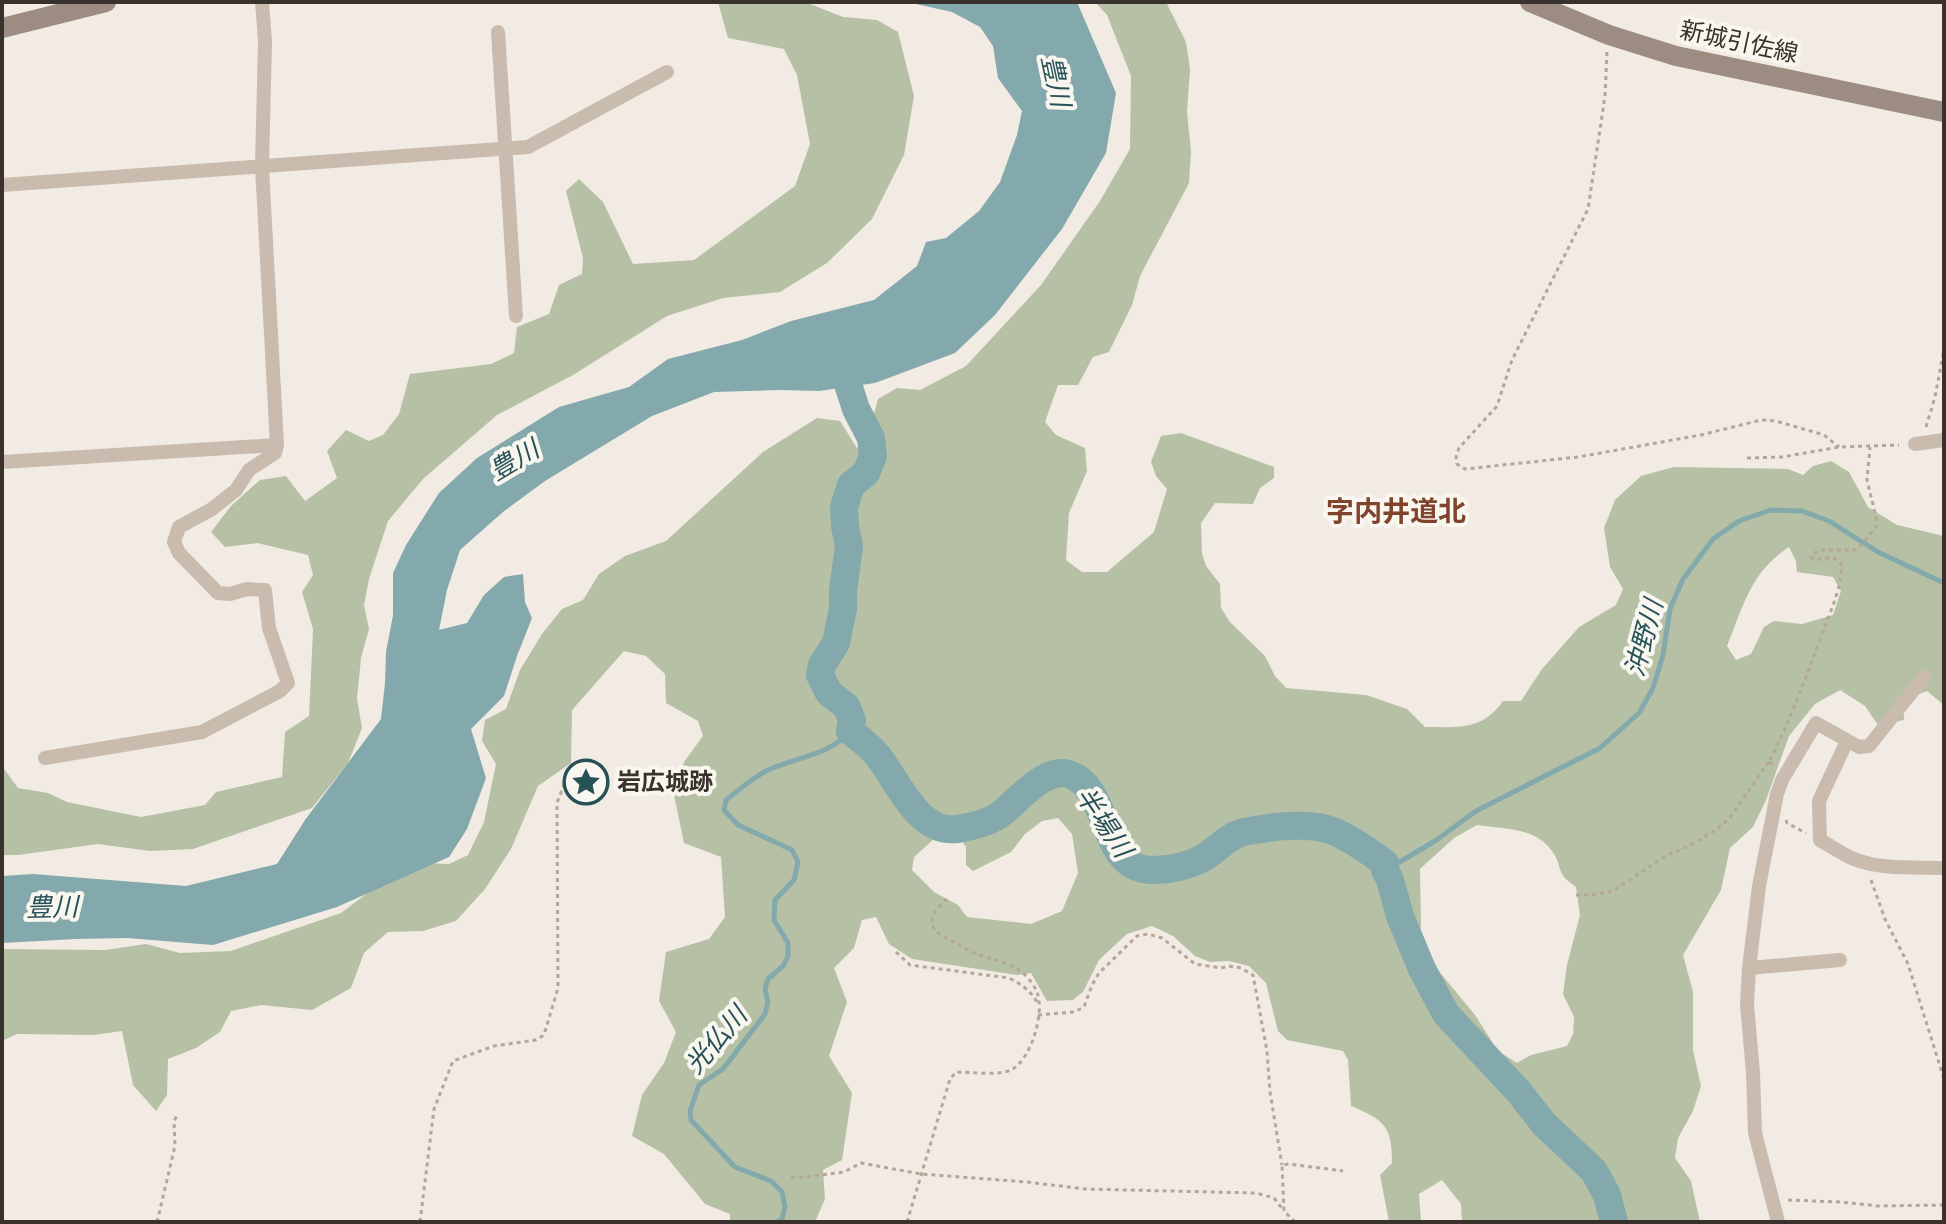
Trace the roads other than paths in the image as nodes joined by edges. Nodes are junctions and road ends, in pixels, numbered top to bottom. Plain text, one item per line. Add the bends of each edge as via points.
1 (106, 2) edge
2 (262, 2) edge
3 (1530, 2) edge
4 (2, 28) edge
5 (498, 32) dead end
6 (667, 72) dead end
7 (1944, 112) edge
8 (507, 149) junction
9 (262, 167) junction
10 (2, 185) edge
11 (516, 316) dead end
12 (1944, 440) edge
13 (1915, 444) road end
14 (277, 445) junction
15 (2, 462) edge
16 (1924, 677) dead end
17 (1847, 741) junction
18 (45, 758) dead end
19 (1944, 868) edge
20 (1840, 960) dead end
21 (1749, 968) junction
22 (1778, 1222) edge

1 - 4 main road
2 - 9 street
3 - 7 main road, 新城引佐線 via 1676,56
5 - 8 street
6 - 8 street via 528,147
8 - 9 street
8 - 11 street
9 - 10 street
9 - 14 street
12 - 13 street
14 - 15 street
14 - 18 street via 236,490 179,527 174,542 218,593 265,590 269,628 288,683 202,732
16 - 17 street via 1869,746
17 - 19 street via 1819,801 1820,840 1866,863
17 - 21 street via 1816,723 1782,780 1759,886
20 - 21 street
21 - 22 street via 1755,1133

